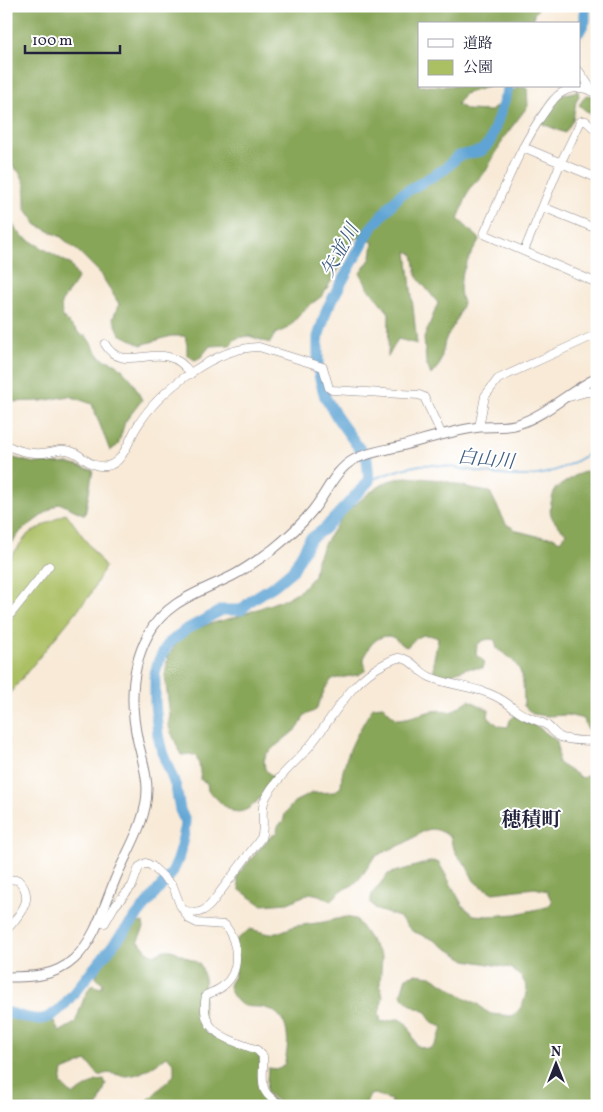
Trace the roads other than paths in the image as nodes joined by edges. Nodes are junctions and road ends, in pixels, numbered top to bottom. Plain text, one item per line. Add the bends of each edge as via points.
1 (580, 72) edge
2 (595, 93) edge
3 (597, 131) edge
4 (523, 147) junction
5 (561, 162) junction
6 (597, 178) edge
7 (543, 206) junction
8 (597, 229) edge
9 (524, 251) junction
10 (597, 284) edge
11 (597, 334) edge
12 (105, 344) dead end
13 (191, 374) junction
14 (597, 378) edge
15 (597, 392) edge
16 (565, 399) junction
17 (479, 427) junction
18 (442, 435) junction
19 (6, 445) edge
20 (49, 566) dead end
21 (6, 620) edge
22 (597, 741) edge
23 (6, 879) edge
24 (184, 910) junction
25 (97, 923) junction
26 (6, 931) edge
27 (6, 976) edge
28 (284, 1106) edge

1 - 2 street
2 - 4 street via 584,88 561,93 536,124
3 - 5 street via 586,121 581,121
4 - 5 street
4 - 9 street via 484,234
5 - 6 street
5 - 7 street
7 - 8 street
7 - 9 street
9 - 10 street
11 - 17 street via 498,379 485,396
12 - 13 street via 116,356 173,357
13 - 18 street via 230,353 259,347 323,367 332,390 424,398
13 - 19 street via 168,390 150,409 138,424 121,457 107,466 96,466 69,450 33,454
14 - 16 main road
15 - 16 street via 575,394
16 - 17 main road via 517,425
17 - 18 main road
18 - 25 main road via 355,459 342,470 295,531 248,567 171,607 152,628 140,655 132,700 147,789 144,809
20 - 21 street
22 - 24 street via 560,736 501,699 430,677 405,659 394,659 364,676 274,786 265,800 260,841 211,904 201,913
23 - 26 street via 18,880 26,893 25,905
24 - 25 street via 173,886 152,866 142,864 132,886 105,923
24 - 28 street via 196,923 225,925 236,952 235,967 228,982 206,995 204,1008 208,1022 218,1033 261,1053 264,1091 269,1098
25 - 27 main road via 82,950 56,971 37,976

